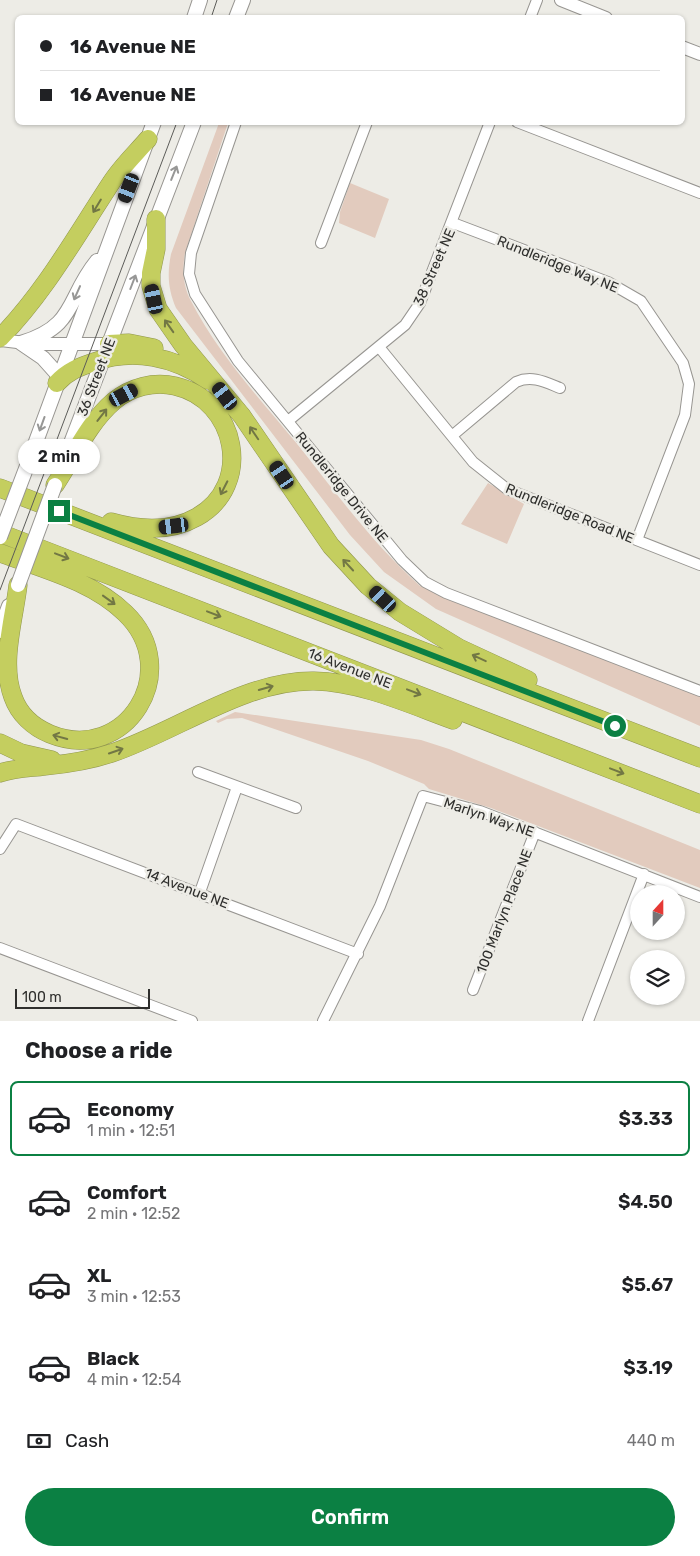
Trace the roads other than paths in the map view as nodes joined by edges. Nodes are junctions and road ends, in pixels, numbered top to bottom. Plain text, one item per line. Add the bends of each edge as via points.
1 (200, 0) edge
2 (243, 0) edge
3 (537, 0) edge
4 (561, 0) edge
5 (195, 15) edge
6 (237, 15) edge
7 (531, 15) edge
8 (598, 15) edge
9 (685, 48) edge
10 (700, 54) edge
11 (153, 125) edge
12 (193, 125) edge
13 (235, 125) edge
14 (365, 125) edge
15 (489, 125) edge
16 (525, 125) edge
17 (148, 139) junction
18 (700, 192) edge
19 (156, 218) junction
20 (453, 223) junction
21 (322, 243) dead end
22 (104, 253) junction
23 (0, 339) edge
24 (21, 343) junction
25 (71, 344) junction
26 (379, 347) junction
27 (106, 351) junction
28 (212, 377) junction
29 (58, 380) junction
30 (560, 388) dead end
31 (225, 396) junction
32 (288, 421) junction
33 (453, 435) junction
34 (55, 485) junction
35 (0, 488) edge
36 (24, 497) junction
37 (0, 535) edge
38 (637, 540) junction
39 (0, 553) edge
40 (700, 566) edge
41 (18, 585) junction
42 (0, 631) edge
43 (700, 691) edge
44 (634, 733) junction
45 (0, 743) edge
46 (571, 754) junction
47 (700, 758) edge
48 (82, 760) junction
49 (198, 772) dead end
50 (0, 773) edge
51 (237, 787) junction
52 (700, 804) edge
53 (296, 808) dead end
54 (534, 832) junction
55 (0, 849) edge
56 (644, 874) junction
57 (200, 892) junction
58 (700, 897) edge
59 (0, 948) edge
60 (358, 954) junction
61 (473, 990) dead end
62 (192, 1021) edge
63 (323, 1021) edge
64 (588, 1021) edge

1 - 5 main road
2 - 6 main road
3 - 7 street
4 - 8 street
9 - 10 street
11 - 17 main road
19 -> 12 main road, 36 Street NE
13 - 32 street, Rundleridge Drive NE via 192,253 189,274 195,294 238,361
14 - 21 street
15 - 20 street, 38 Street NE
16 - 18 street
17 - 22 main road
17 -> 23 highway via 112,182 40,291
27 -> 19 main road, 36 Street NE
28 -> 19 highway via 172,331 154,299 151,273 156,249
20 - 26 street, 38 Street NE via 420,304 405,325
20 - 38 street, Rundleridge Way NE via 608,282 641,300 683,363 689,384 685,415
22 -> 24 main road via 84,277 62,321 42,336
22 - 25 main road
23 - 24 street
24 - 25 street
24 - 29 main road via 43,358
25 - 27 street
25 - 29 main road
26 - 32 street, 38 Street NE
26 - 33 street, Rundleridge Road NE
27 - 28 highway via 129,343 168,352 196,365
27 - 29 highway
27 - 31 highway via 166,360 197,373
27 - 34 main road, 36 Street NE
28 - 31 highway
29 -> 37 main road, bridge
30 - 33 street via 525,378
44 -> 31 highway via 597,712 459,648 412,621 383,599 331,546
32 - 43 street, Rundleridge Drive NE via 402,560 425,582
33 - 38 street, Rundleridge Road NE via 473,462 507,489
34 -> 36 highway via 107,409 124,395 143,386 169,385 204,399 221,417 231,441 228,479 216,501 197,517 174,526 148,528 120,524 47,500
34 - 41 main road, 36 Street NE, bridge
35 - 36 highway
36 - 44 highway
37 -> 46 highway, 16 Avenue NE
38 - 40 street, Rundleridge Road NE
39 -> 41 highway via 92,590 134,623 146,644 151,670 145,696 132,717 111,732 90,739 66,739 44,731 24,716 14,699 8,667
41 - 42 main road, 36 Street NE
44 - 47 highway
45 - 48 highway via 43,759
48 -> 46 highway via 134,745 267,688 315,681 373,692 543,753
46 -> 52 highway, 16 Avenue NE
48 - 50 highway
49 - 51 street
51 - 53 street
51 - 57 street
54 - 56 street, Marlyn Way NE
54 - 60 street, Marlyn Way NE via 480,811 422,796
54 - 61 street, 100 Marlyn Place NE
55 - 57 street, 14 Avenue NE via 16,824
56 - 58 street, Marlyn Way NE
56 - 64 street
57 - 60 street, 14 Avenue NE
59 - 62 street
60 - 63 street, Marlyn Way NE

